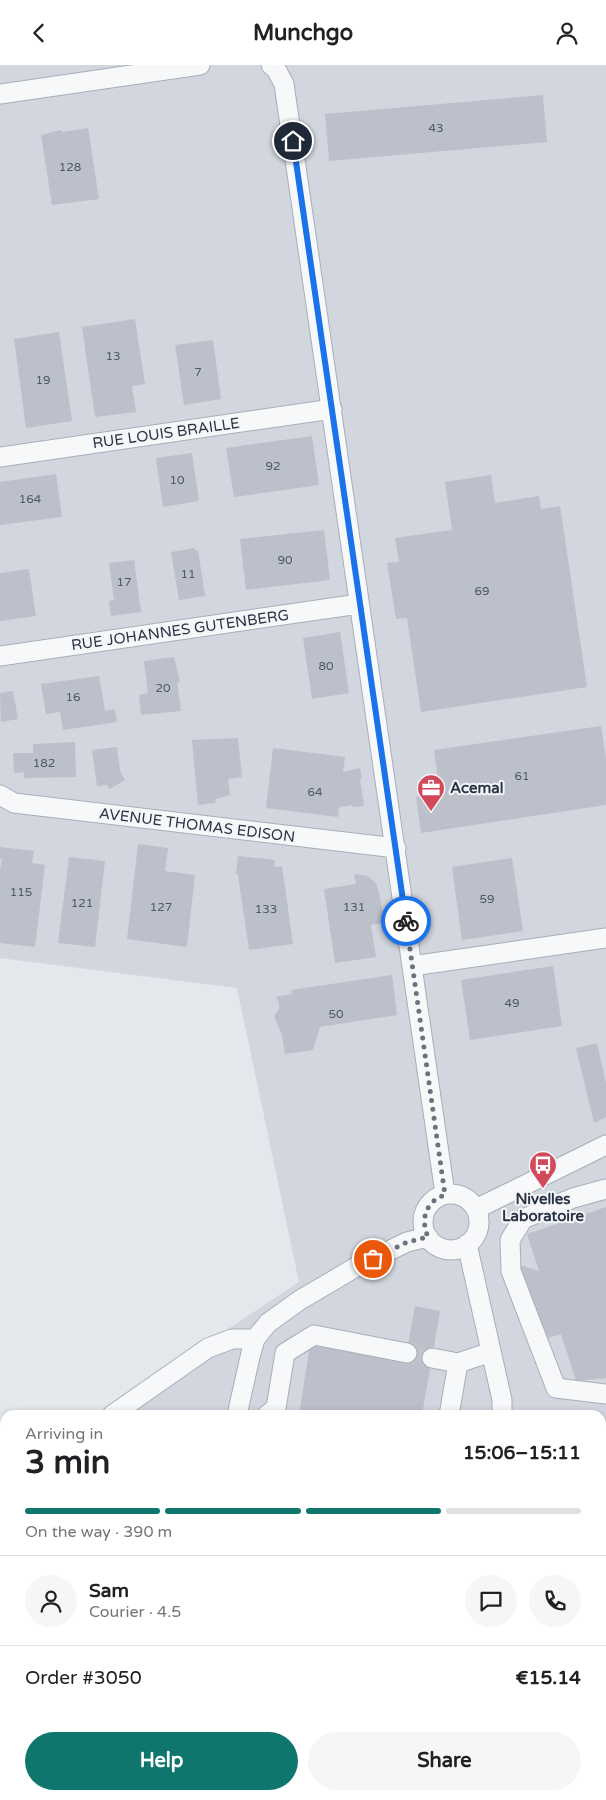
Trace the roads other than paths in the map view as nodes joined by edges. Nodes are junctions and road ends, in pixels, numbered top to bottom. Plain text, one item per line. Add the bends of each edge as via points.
1 (200, 65) edge
2 (271, 65) edge
3 (0, 94) edge
4 (332, 409) junction
5 (0, 457) edge
6 (359, 604) junction
7 (0, 656) edge
8 (0, 795) edge
9 (396, 848) junction
10 (606, 938) edge
11 (418, 965) dead end
12 (606, 1145) edge
13 (606, 1189) edge
14 (445, 1195) junction
15 (476, 1209) junction
16 (428, 1237) junction
17 (468, 1244) junction
18 (255, 1339) junction
19 (491, 1352) junction
20 (407, 1353) tunnel mouth
21 (432, 1358) tunnel mouth
22 (458, 1363) junction
23 (606, 1394) edge
24 (119, 1410) edge
25 (238, 1410) edge
26 (273, 1410) edge
27 (450, 1410) edge
28 (502, 1410) edge

1 - 3 street
2 - 4 street via 284,84
4 - 5 street, RUE LOUIS BRAILLE
4 - 6 street
6 - 7 street, RUE JOHANNES GUTENBERG
6 - 9 street
8 - 9 street, AVENUE THOMAS EDISON via 14,803
9 - 14 street
10 - 11 street
12 - 15 street
13 - 23 street via 573,1198 523,1219 510,1239 511,1271 556,1388
14 - 15 street via 462,1196
14 - 16 street via 432,1202 426,1210 424,1229
15 - 17 street via 478,1229
16 - 17 street via 443,1248
16 - 18 street via 407,1242 356,1267 300,1300 268,1323
17 - 19 street
18 - 24 street via 232,1339 208,1348
18 - 25 street
19 - 22 street
19 - 28 street
20 - 26 street via 314,1335 285,1353
21 - 22 street
22 - 27 street

